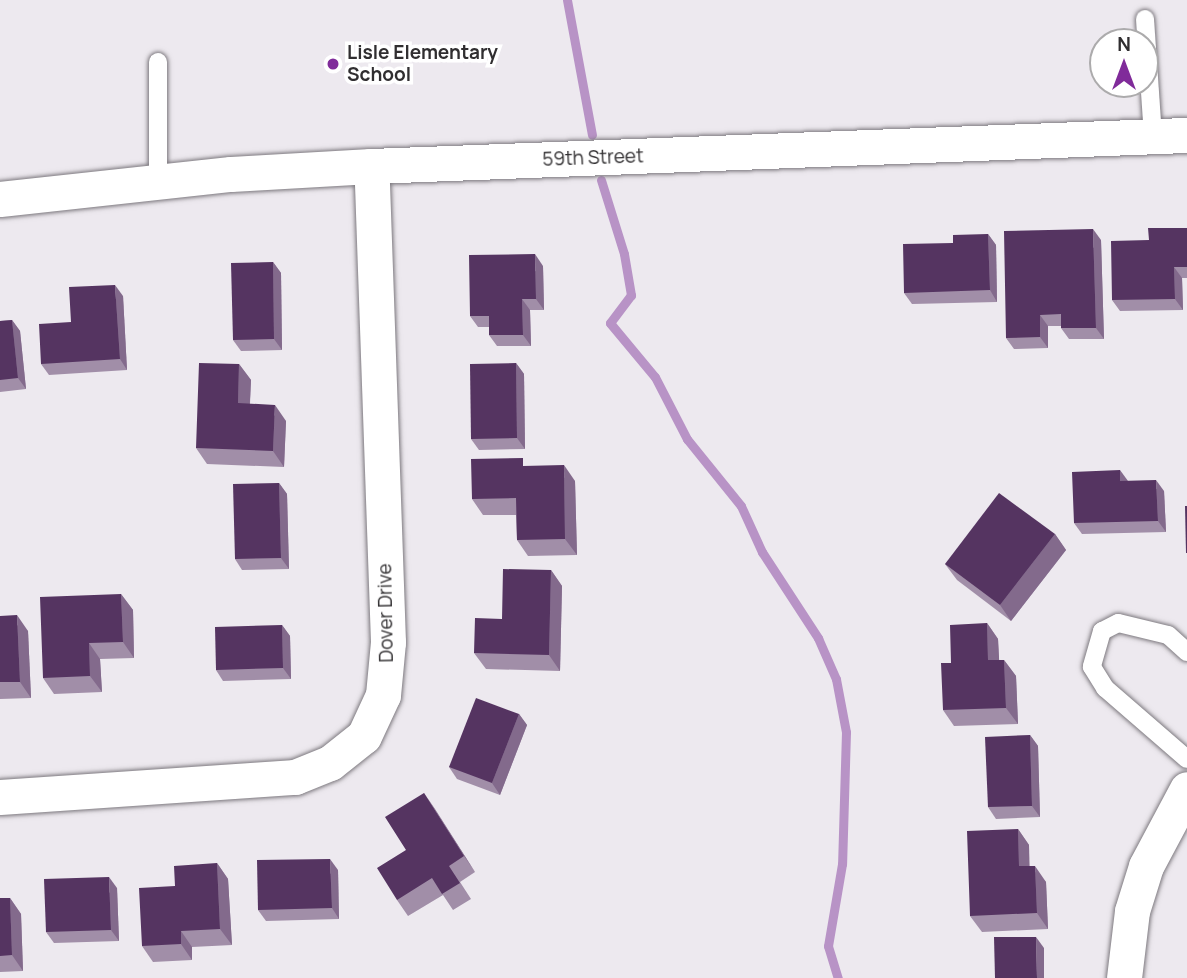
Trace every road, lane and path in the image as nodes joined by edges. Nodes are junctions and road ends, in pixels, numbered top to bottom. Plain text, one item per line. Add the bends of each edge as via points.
1 (1145, 19) dead end
2 (158, 62) dead end
3 (1170, 136) edge
4 (372, 166) junction
5 (158, 181) junction
6 (0, 199) edge
7 (1187, 652) edge
8 (1187, 759) edge
9 (1187, 789) edge
10 (0, 797) edge
11 (1124, 978) edge

1 - 3 lane
2 - 5 lane
3 - 4 street, 59th Street
4 - 5 street, 59th Street
4 - 10 street, Dover Drive via 388,642 385,686 375,717 349,752 295,777
5 - 6 street, 59th Street
7 - 8 lane via 1168,635 1118,623 1102,631 1092,667 1105,688
9 - 11 street via 1146,866 1132,911

